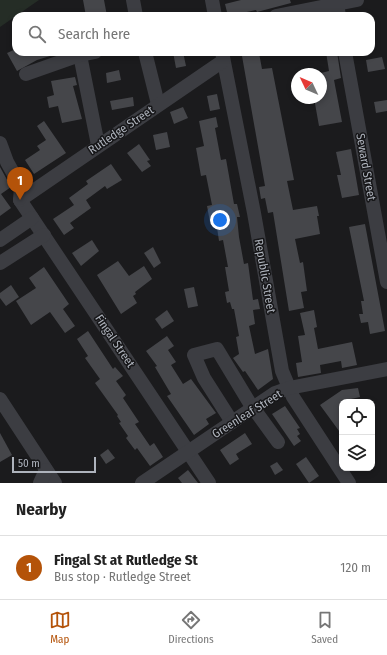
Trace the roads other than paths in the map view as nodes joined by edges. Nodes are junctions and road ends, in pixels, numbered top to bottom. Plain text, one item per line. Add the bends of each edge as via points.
1 (132, 0) edge
2 (212, 0) edge
3 (357, 0) edge
4 (338, 10) edge
5 (135, 12) edge
6 (214, 12) edge
7 (317, 12) edge
8 (77, 56) edge
9 (80, 56) edge
10 (146, 56) edge
11 (222, 56) edge
12 (347, 56) edge
13 (26, 74) dead end
14 (158, 104) junction
15 (0, 143) edge
16 (98, 145) junction
17 (20, 200) junction
18 (32, 218) junction
19 (44, 235) junction
20 (0, 240) edge
21 (0, 263) edge
22 (387, 282) edge
23 (387, 369) edge
24 (288, 388) junction
25 (0, 399) edge
26 (253, 408) junction
27 (232, 422) junction
28 (278, 442) dead end
29 (188, 452) junction
30 (46, 470) junction
31 (40, 483) edge
32 (55, 483) edge
33 (142, 483) edge
34 (209, 483) edge
35 (349, 483) edge

1 - 5 street
2 - 6 street
3 - 4 street
4 - 7 street
8 - 13 street
9 - 16 street
10 - 14 street
11 - 14 street, Rutledge Street
11 - 24 street, Republic Street via 282,370
12 - 22 street, Seward Street
14 - 16 street, Rutledge Street
15 - 17 street via 21,187
16 - 17 street, Rutledge Street
17 - 18 street, Fingal Street
18 - 19 street, Fingal Street
18 - 20 street
19 - 21 street
19 - 29 street, Fingal Street
23 - 24 street, Greenleaf Street
24 - 26 street, Greenleaf Street via 275,393
24 - 35 street, Republic Street
25 - 30 street
26 - 27 street, Greenleaf Street
26 - 27 street via 217,349 194,355 204,378
26 - 28 street
27 - 29 street, Greenleaf Street
29 - 33 street, Greenleaf Street
29 - 34 street, Fingal Street
30 - 31 street
30 - 32 street

